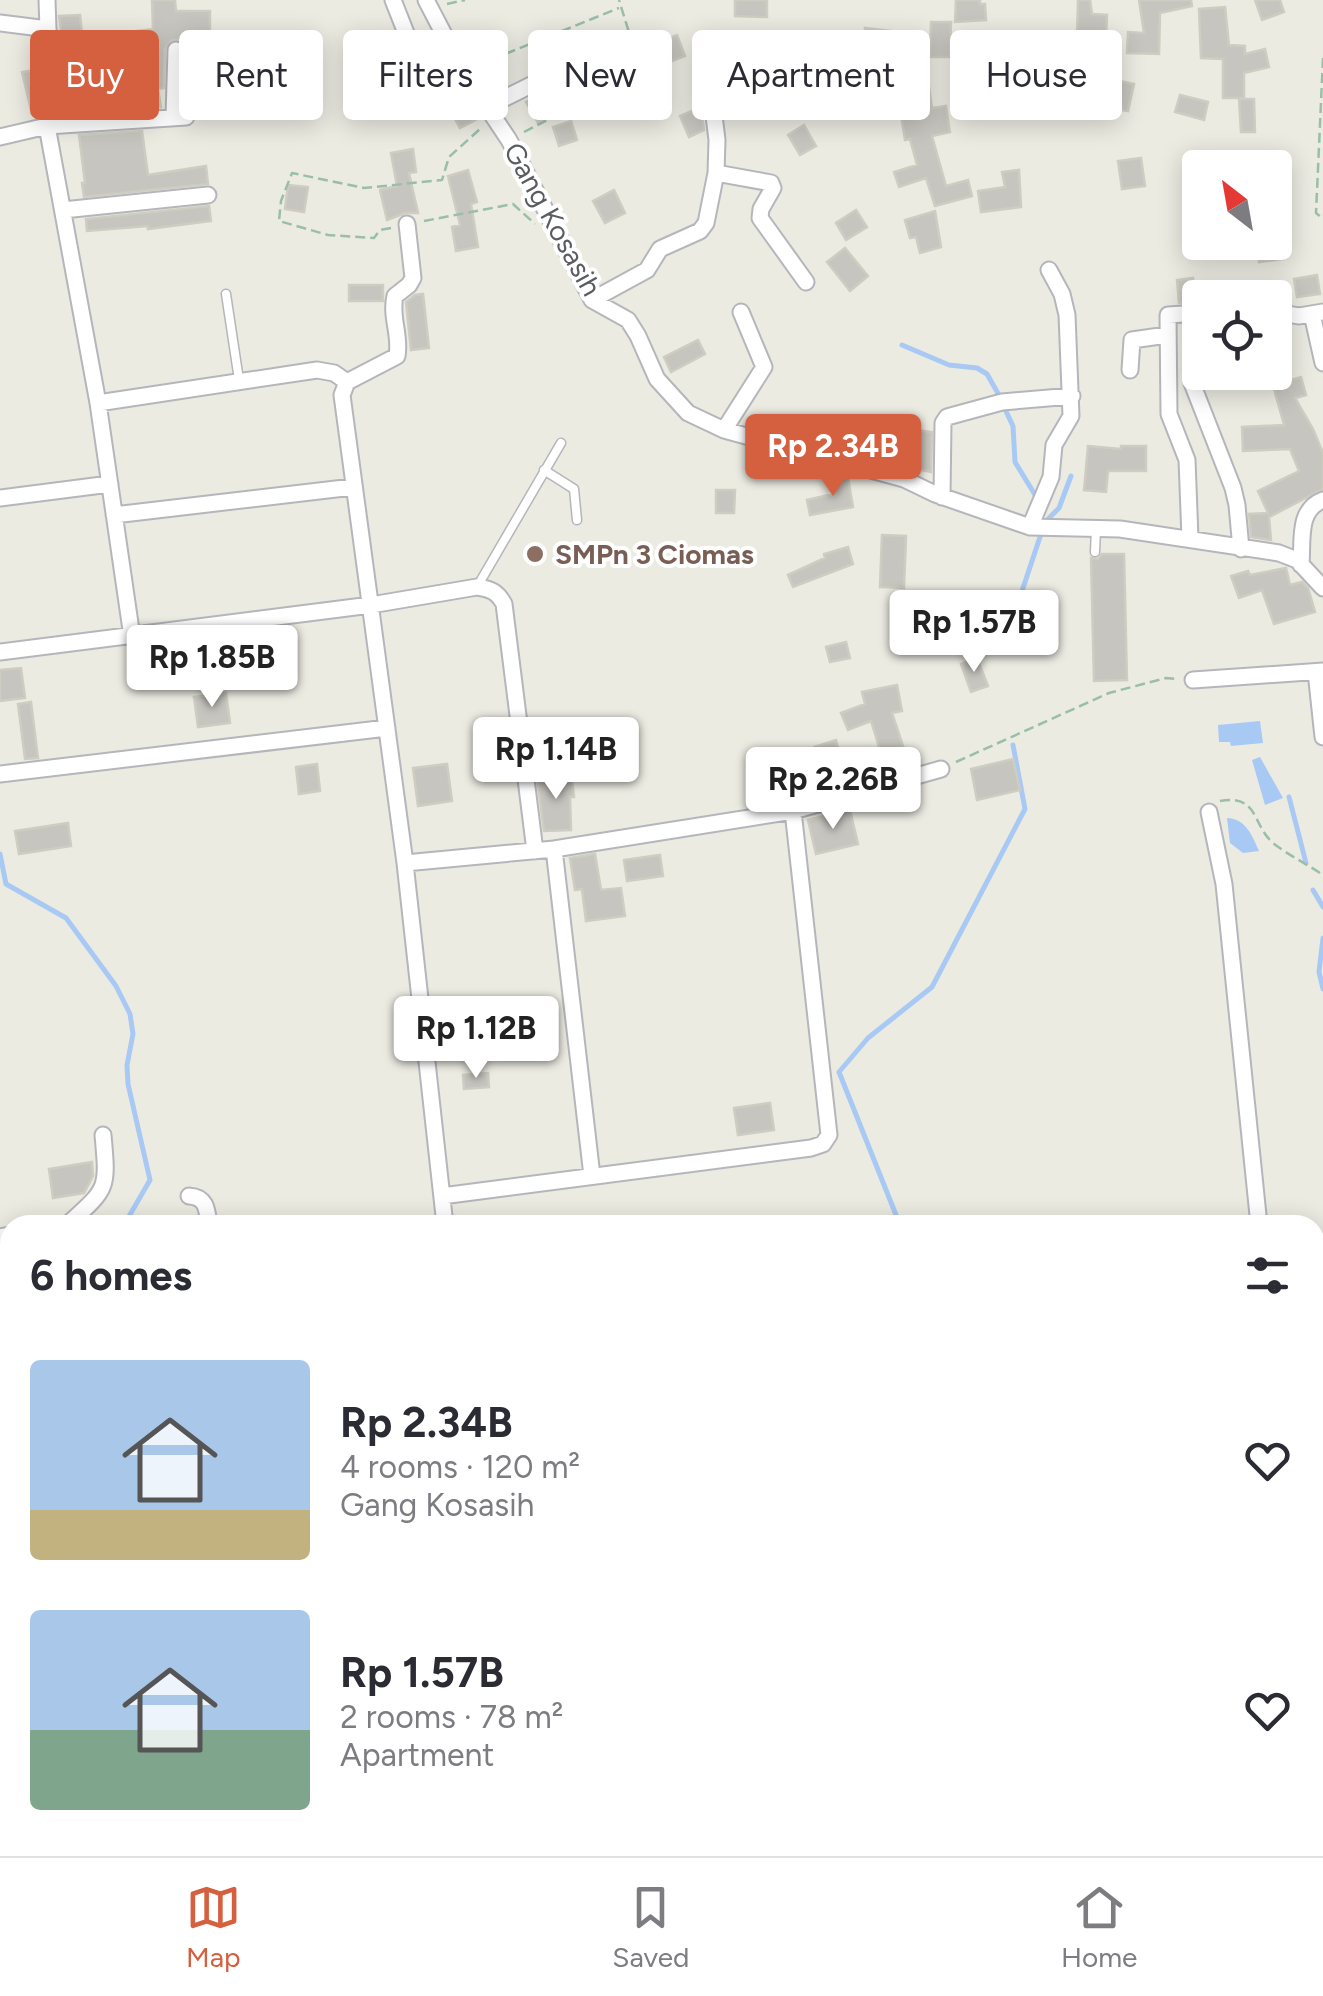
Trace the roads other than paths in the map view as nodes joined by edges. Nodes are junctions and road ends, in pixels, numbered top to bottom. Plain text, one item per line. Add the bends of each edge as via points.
1 (47, 0) edge
2 (394, 0) edge
3 (426, 0) edge
4 (0, 23) edge
5 (48, 28) junction
6 (405, 30) edge
7 (442, 30) edge
8 (176, 50) dead end
9 (498, 120) edge
10 (715, 120) edge
11 (55, 125) junction
12 (0, 137) edge
13 (716, 173) junction
14 (208, 195) dead end
15 (63, 210) junction
16 (407, 224) road end
17 (1048, 270) dead end
18 (806, 282) dead end
19 (226, 294) dead end
20 (592, 300) junction
21 (740, 312) dead end
22 (1292, 312) edge
23 (1317, 313) edge
24 (1182, 314) edge
25 (1168, 336) junction
26 (1323, 364) edge
27 (1130, 370) dead end
28 (238, 380) junction
29 (347, 382) junction
30 (1195, 390) edge
31 (1072, 396) junction
32 (98, 403) junction
33 (724, 430) junction
34 (561, 443) dead end
35 (544, 470) junction
36 (110, 484) junction
37 (353, 487) junction
38 (942, 496) junction
39 (0, 498) edge
40 (1323, 500) edge
41 (114, 515) junction
42 (578, 520) dead end
43 (1031, 523) junction
44 (1096, 529) junction
45 (1190, 538) junction
46 (1241, 549) junction
47 (1095, 552) dead end
48 (1302, 564) junction
49 (477, 587) junction
50 (1323, 588) edge
51 (371, 605) junction
52 (132, 637) junction
53 (0, 652) edge
54 (1319, 671) edge
55 (1193, 680) road end
56 (388, 728) junction
57 (1323, 737) edge
58 (941, 769) road end
59 (0, 774) edge
60 (793, 811) junction
61 (1209, 812) road end
62 (554, 848) junction
63 (535, 850) junction
64 (405, 863) junction
65 (103, 1135) dead end
66 (592, 1176) junction
67 (189, 1196) dead end
68 (442, 1196) junction
69 (78, 1215) edge
70 (207, 1215) edge
71 (444, 1215) edge
72 (1259, 1215) edge

1 - 5 street
2 - 6 street
3 - 7 street, Gang Kosasih
4 - 5 street
5 - 11 street
8 - 11 street via 180,116
9 - 20 street, Gang Kosasih
10 - 13 street
11 - 12 street
11 - 15 street
13 - 18 street via 771,183 760,218
13 - 20 street via 700,231 660,249 647,270
14 - 15 street
15 - 32 street
16 - 29 street via 413,278 391,310 397,356
17 - 31 street via 1067,315
19 - 28 lane
20 - 33 street, Gang Kosasih via 628,320 673,398
21 - 33 street via 764,367
22 - 23 street
23 - 26 street
24 - 25 street via 1168,315
25 - 27 street via 1132,340
25 - 45 street via 1169,414 1188,460
28 - 29 street via 317,370
28 - 32 street
29 - 37 street via 342,395
30 - 46 street via 1238,505
31 - 38 street via 1002,402 948,417
31 - 43 street via 1072,416 1054,445 1052,477
32 - 36 street
33 - 38 street, Gang Kosasih via 892,475
34 - 35 lane
35 - 42 lane via 574,489
35 - 49 lane
36 - 39 street
36 - 41 street
37 - 41 street
37 - 51 street
38 - 43 street, Gang Kosasih
40 - 48 street via 1305,514
41 - 52 street
43 - 44 street, Gang Kosasih
44 - 45 street, Gang Kosasih
44 - 47 lane
45 - 46 street, Gang Kosasih
46 - 48 street, Gang Kosasih via 1279,553
48 - 50 street
49 - 51 street
49 - 63 street via 494,591 504,604
51 - 52 street
51 - 56 street
52 - 53 street
54 - 55 street
54 - 57 street
56 - 59 street
56 - 64 street
58 - 60 street
60 - 62 street
60 - 66 street via 828,1138 812,1148
61 - 72 street via 1224,884
62 - 63 street
62 - 66 street
63 - 64 street
64 - 68 street
65 - 69 street via 106,1186
66 - 68 street
67 - 70 street via 201,1199
68 - 71 street

